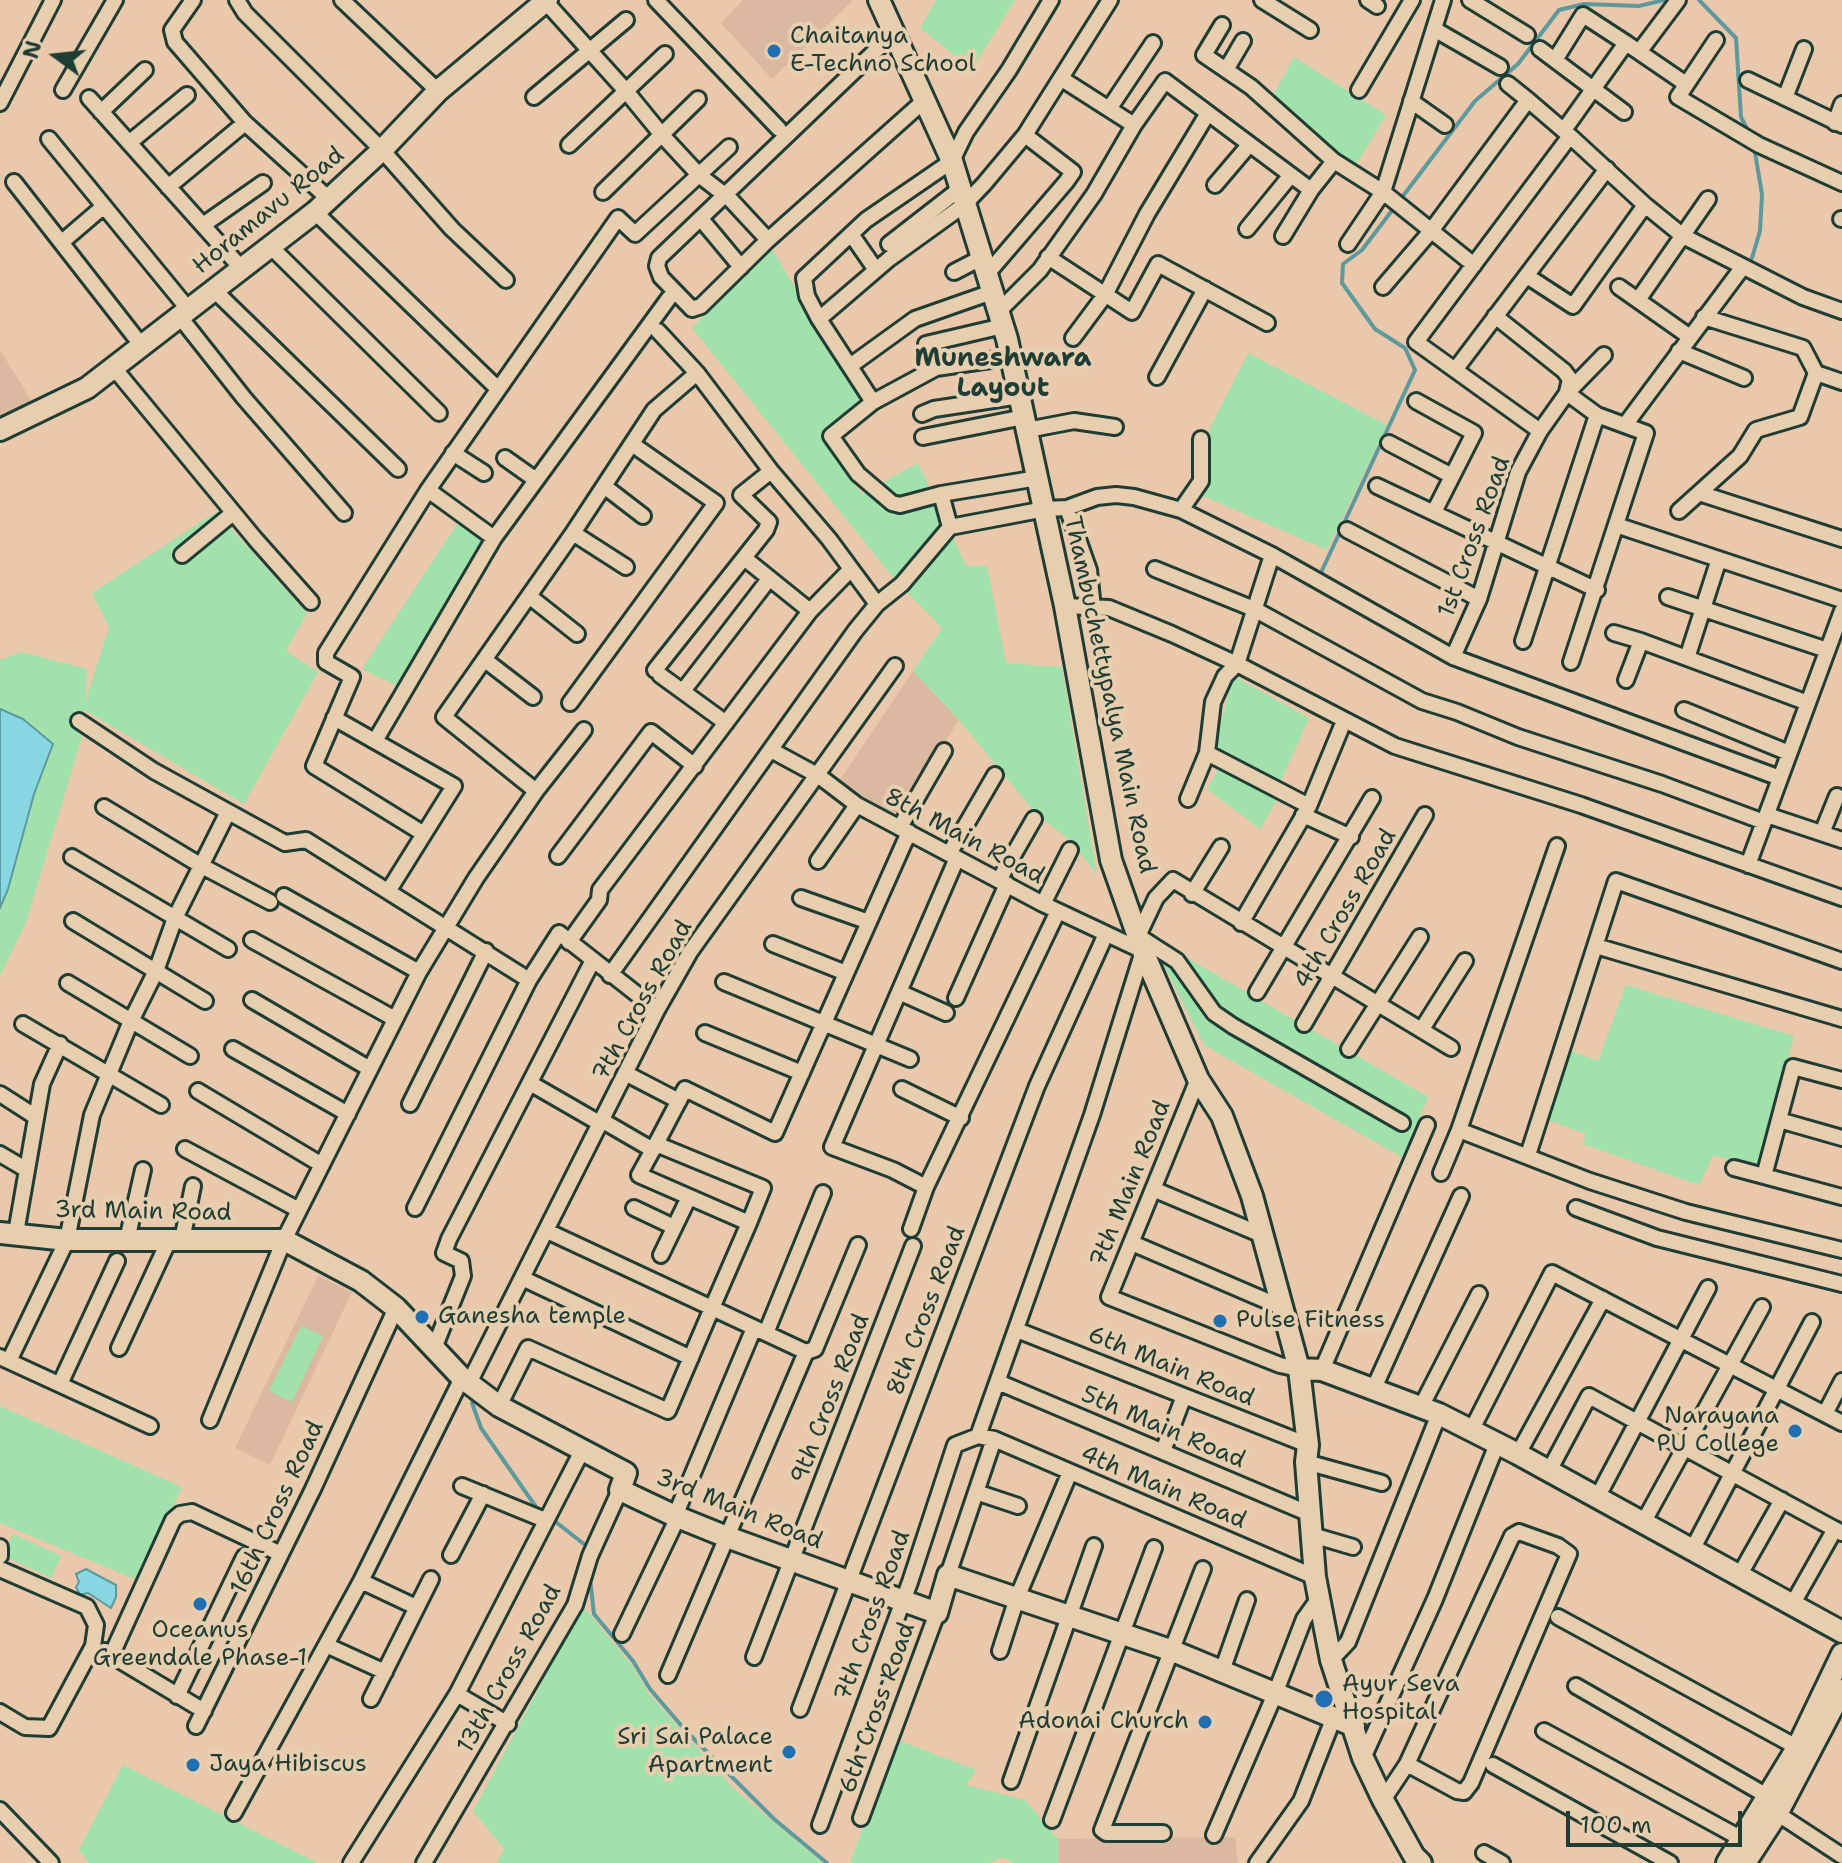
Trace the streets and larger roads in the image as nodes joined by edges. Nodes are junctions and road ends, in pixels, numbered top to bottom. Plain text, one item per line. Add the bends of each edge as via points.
1 (53, 0) edge
2 (115, 0) edge
3 (193, 0) edge
4 (237, 0) edge
5 (342, 0) edge
6 (656, 0) edge
7 (879, 0) edge
8 (1051, 0) edge
9 (1110, 0) edge
10 (1263, 0) edge
11 (1412, 0) edge
12 (1443, 0) edge
13 (1470, 0) edge
14 (546, 1) edge
15 (1677, 2) edge
16 (626, 20) dead end
17 (1222, 25) dead end
18 (1434, 29) junction
19 (1310, 30) dead end
20 (894, 33) junction
21 (1527, 35) dead end
22 (1716, 40) dead end
23 (1243, 41) dead end
24 (1153, 43) dead end
25 (1626, 43) junction
26 (1540, 49) dead end
27 (1804, 49) dead end
28 (588, 51) junction
29 (1639, 52) junction
30 (665, 54) dead end
31 (1555, 60) junction
32 (1500, 67) dead end
33 (145, 70) dead end
34 (1226, 70) junction
35 (1062, 79) junction
36 (1748, 80) dead end
37 (1508, 84) dead end
38 (1686, 84) junction
39 (1593, 89) junction
40 (63, 90) dead end
41 (1359, 90) dead end
42 (438, 91) junction
43 (626, 91) junction
44 (187, 95) dead end
45 (534, 97) dead end
46 (89, 98) dead end
47 (1785, 98) junction
48 (698, 99) dead end
49 (925, 100) junction
50 (1528, 100) junction
51 (1411, 101) junction
52 (0, 103) edge
53 (1842, 104) edge
54 (1109, 109) junction
55 (101, 112) junction
56 (1624, 112) dead end
57 (1208, 113) junction
58 (245, 123) junction
59 (1839, 124) edge
60 (1134, 125) junction
61 (1445, 125) dead end
62 (779, 129) dead end
63 (1567, 133) junction
64 (662, 135) junction
65 (1025, 135) junction
66 (49, 139) dead end
67 (129, 143) junction
68 (569, 145) dead end
69 (1249, 145) junction
70 (729, 147) dead end
71 (382, 150) junction
72 (952, 161) junction
73 (1334, 161) junction
74 (1607, 169) junction
75 (699, 175) junction
76 (1291, 175) junction
77 (14, 182) dead end
78 (263, 183) dead end
79 (1842, 183) edge
80 (1215, 185) dead end
81 (168, 187) junction
82 (1311, 190) junction
83 (603, 192) dead end
84 (1383, 192) junction
85 (725, 195) junction
86 (962, 196) junction
87 (1708, 199) dead end
88 (1645, 205) junction
89 (104, 206) junction
90 (322, 206) junction
91 (701, 219) junction
92 (203, 225) junction
93 (1247, 229) dead end
94 (1431, 231) junction
95 (851, 234) junction
96 (1283, 236) dead end
97 (1683, 236) junction
98 (768, 240) junction
99 (62, 242) junction
100 (889, 244) dead end
101 (1348, 244) dead end
102 (270, 246) junction
103 (1048, 257) junction
104 (1474, 265) junction
105 (741, 267) junction
106 (1742, 268) junction
107 (242, 269) junction
108 (876, 270) junction
109 (954, 272) dead end
110 (1527, 276) junction
111 (506, 280) dead end
112 (1383, 287) dead end
113 (1619, 287) dead end
114 (1205, 289) junction
115 (214, 290) junction
116 (992, 292) junction
117 (1105, 295) junction
118 (669, 298) dead end
119 (1638, 300) junction
120 (1842, 311) edge
121 (184, 314) junction
122 (1495, 316) junction
123 (1704, 317) junction
124 (819, 319) junction
125 (1267, 323) dead end
126 (658, 331) dead end
127 (1690, 337) junction
128 (1073, 338) dead end
129 (926, 344) dead end
130 (142, 346) junction
131 (1679, 351) junction
132 (1604, 355) dead end
133 (1011, 357) junction
134 (850, 366) junction
135 (114, 368) junction
136 (1455, 370) junction
137 (697, 373) junction
138 (1816, 373) junction
139 (1157, 377) dead end
140 (1744, 378) dead end
141 (1842, 382) edge
142 (497, 388) junction
143 (1567, 393) junction
144 (1020, 396) junction
145 (1416, 401) dead end
146 (873, 402) junction
147 (439, 413) dead end
148 (922, 414) dead end
149 (1597, 415) junction
150 (1026, 424) junction
151 (1625, 425) junction
152 (1115, 427) dead end
153 (0, 430) edge
154 (1540, 431) junction
155 (923, 437) dead end
156 (1201, 439) dead end
157 (1389, 443) dead end
158 (632, 444) junction
159 (453, 453) junction
160 (505, 458) dead end
161 (398, 469) dead end
162 (771, 471) junction
163 (484, 473) dead end
164 (1452, 476) junction
165 (1038, 478) junction
166 (536, 480) junction
167 (604, 486) junction
168 (1377, 486) dead end
169 (428, 490) junction
170 (1699, 493) junction
171 (941, 494) junction
172 (1067, 508) junction
173 (1045, 509) junction
174 (1181, 510) junction
175 (1679, 511) dead end
176 (1434, 512) junction
177 (233, 513) junction
178 (344, 513) dead end
179 (643, 516) dead end
180 (1616, 525) junction
181 (950, 527) junction
182 (1347, 530) dead end
183 (573, 533) junction
184 (494, 538) junction
185 (1842, 539) edge
186 (1497, 544) junction
187 (182, 555) dead end
188 (1272, 555) junction
189 (1719, 559) junction
190 (748, 561) dead end
191 (626, 567) dead end
192 (1547, 567) junction
193 (851, 569) junction
194 (1155, 569) dead end
195 (769, 579) junction
196 (1597, 590) junction
197 (529, 596) junction
198 (1668, 597) dead end
199 (1479, 599) junction
200 (1842, 600) edge
201 (311, 602) dead end
202 (877, 604) junction
203 (1065, 606) junction
204 (1093, 608) junction
205 (1254, 609) junction
206 (1703, 609) junction
207 (810, 611) junction
208 (1842, 611) edge
209 (1614, 633) dead end
210 (577, 634) dead end
211 (1523, 641) dead end
212 (1641, 641) junction
213 (1827, 650) junction
214 (1453, 657) junction
215 (1687, 658) junction
216 (485, 660) junction
217 (1571, 662) dead end
218 (1237, 664) junction
219 (895, 666) dead end
220 (1626, 680) dead end
221 (683, 691) junction
222 (533, 697) dead end
223 (570, 703) dead end
224 (1808, 703) junction
225 (1684, 710) dead end
226 (334, 718) junction
227 (79, 721) dead end
228 (1344, 721) junction
229 (726, 723) junction
230 (584, 730) dead end
231 (375, 741) junction
232 (771, 750) junction
233 (944, 751) dead end
234 (1207, 753) junction
235 (1789, 753) junction
236 (695, 766) junction
237 (995, 775) dead end
238 (819, 776) junction
239 (1780, 778) junction
240 (536, 791) junction
241 (1837, 796) dead end
242 (1372, 798) dead end
243 (1188, 799) dead end
244 (857, 805) junction
245 (104, 807) dead end
246 (1306, 810) junction
247 (228, 812) junction
248 (1425, 815) dead end
249 (1765, 818) junction
250 (1034, 819) dead end
251 (904, 829) junction
252 (1822, 833) junction
253 (424, 834) junction
254 (1351, 837) junction
255 (1842, 840) edge
256 (1557, 846) dead end
257 (1221, 847) dead end
258 (1070, 850) dead end
259 (558, 856) dead end
260 (953, 856) junction
261 (72, 857) dead end
262 (818, 861) dead end
263 (200, 865) junction
264 (1748, 865) junction
265 (1003, 882) junction
266 (389, 890) junction
267 (1192, 894) junction
268 (801, 898) dead end
269 (1156, 898) junction
270 (1842, 898) edge
271 (1043, 904) junction
272 (1129, 908) junction
273 (1058, 911) junction
274 (175, 918) junction
275 (73, 921) dead end
276 (869, 922) junction
277 (1241, 923) junction
278 (446, 926) junction
279 (1106, 934) junction
280 (1420, 937) dead end
281 (252, 940) dead end
282 (569, 942) junction
283 (1140, 943) junction
284 (773, 944) dead end
285 (1596, 946) junction
286 (228, 949) dead end
287 (1285, 949) junction
288 (486, 951) junction
289 (1465, 961) dead end
290 (1842, 961) edge
291 (592, 962) junction
292 (156, 971) junction
293 (419, 972) junction
294 (846, 973) junction
295 (610, 975) junction
296 (1332, 976) junction
297 (529, 980) junction
298 (724, 982) dead end
299 (68, 983) dead end
300 (899, 992) junction
301 (1257, 992) dead end
302 (956, 998) dead end
303 (252, 1000) dead end
304 (205, 1001) dead end
305 (1378, 1003) junction
306 (657, 1010) junction
307 (946, 1013) dead end
308 (395, 1019) junction
309 (1842, 1019) edge
310 (131, 1021) junction
311 (23, 1024) dead end
312 (1304, 1024) dead end
313 (823, 1025) junction
314 (1422, 1029) junction
315 (705, 1033) dead end
316 (60, 1044) junction
317 (876, 1045) junction
318 (1451, 1048) dead end
319 (233, 1049) dead end
320 (1349, 1049) dead end
321 (190, 1056) dead end
322 (910, 1059) dead end
323 (370, 1069) junction
324 (802, 1073) junction
325 (627, 1074) junction
326 (110, 1075) junction
327 (1198, 1079) junction
328 (1842, 1080) edge
329 (530, 1083) junction
330 (902, 1089) dead end
331 (198, 1091) dead end
332 (0, 1094) edge
333 (679, 1101) junction
334 (410, 1104) dead end
335 (161, 1105) dead end
336 (348, 1114) junction
337 (36, 1117) junction
338 (961, 1118) junction
339 (1779, 1120) junction
340 (602, 1122) junction
341 (1402, 1123) dead end
342 (1427, 1125) dead end
343 (1459, 1130) junction
344 (1842, 1138) edge
345 (655, 1147) junction
346 (185, 1149) dead end
347 (0, 1154) edge
348 (1528, 1155) junction
349 (322, 1165) junction
350 (1734, 1168) dead end
351 (27, 1170) junction
352 (143, 1170) dead end
353 (1441, 1173) dead end
354 (1764, 1176) junction
355 (193, 1186) dead end
356 (926, 1187) junction
357 (1153, 1189) junction
358 (823, 1193) dead end
359 (1461, 1196) dead end
360 (689, 1197) junction
361 (1842, 1197) edge
362 (415, 1208) dead end
363 (634, 1208) dead end
364 (1576, 1208) dead end
365 (299, 1210) junction
366 (749, 1223) junction
367 (674, 1227) junction
368 (911, 1229) dead end
369 (547, 1231) junction
370 (8, 1233) edge
371 (1262, 1235) junction
372 (67, 1240) junction
373 (127, 1240) junction
374 (176, 1240) junction
375 (284, 1240) junction
376 (1132, 1243) junction
377 (858, 1245) dead end
378 (913, 1246) dead end
379 (1842, 1250) edge
380 (661, 1255) dead end
381 (117, 1261) dead end
382 (522, 1278) junction
383 (1842, 1284) edge
384 (1708, 1288) dead end
385 (1479, 1294) dead end
386 (1603, 1299) junction
387 (1281, 1307) junction
388 (1762, 1307) dead end
389 (396, 1308) junction
390 (712, 1308) junction
391 (1812, 1322) dead end
392 (760, 1330) junction
393 (1017, 1330) junction
394 (1681, 1339) junction
395 (435, 1346) junction
396 (119, 1348) dead end
397 (806, 1352) junction
398 (691, 1358) junction
399 (5, 1359) edge
400 (1730, 1365) junction
401 (1299, 1369) junction
402 (1322, 1370) junction
403 (465, 1380) junction
404 (1842, 1381) edge
405 (998, 1382) junction
406 (60, 1384) junction
407 (1374, 1388) junction
408 (1777, 1389) junction
409 (1184, 1396) junction
410 (499, 1406) junction
411 (1430, 1410) junction
412 (1825, 1414) junction
413 (210, 1420) dead end
414 (1637, 1422) junction
415 (1842, 1423) edge
416 (150, 1426) dead end
417 (1471, 1431) junction
418 (978, 1436) junction
419 (994, 1439) junction
420 (1497, 1444) junction
421 (1684, 1448) junction
422 (583, 1449) junction
423 (1163, 1451) junction
424 (1307, 1453) junction
425 (1518, 1454) junction
426 (1549, 1471) junction
427 (1070, 1472) junction
428 (1733, 1472) junction
429 (1382, 1483) dead end
430 (462, 1486) dead end
431 (620, 1490) junction
432 (976, 1492) junction
433 (483, 1494) junction
434 (1597, 1498) junction
435 (1782, 1500) junction
436 (1018, 1506) dead end
437 (548, 1514) junction
438 (1310, 1514) junction
439 (676, 1516) junction
440 (1643, 1523) junction
441 (1838, 1531) edge
442 (1312, 1535) junction
443 (727, 1537) junction
444 (1094, 1546) dead end
445 (0, 1547) edge
446 (1353, 1547) dead end
447 (1154, 1548) dead end
448 (1692, 1550) junction
449 (281, 1554) junction
450 (451, 1555) dead end
451 (0, 1556) edge
452 (244, 1557) dead end
453 (792, 1561) junction
454 (0, 1569) edge
455 (1203, 1569) dead end
456 (948, 1575) junction
457 (1739, 1576) junction
458 (1315, 1577) junction
459 (431, 1579) dead end
460 (361, 1581) junction
461 (848, 1581) junction
462 (1017, 1598) junction
463 (1319, 1598) junction
464 (1247, 1600) dead end
465 (903, 1602) junction
466 (1792, 1605) junction
467 (416, 1607) junction
468 (937, 1613) junction
469 (1070, 1615) junction
470 (1558, 1617) dead end
471 (215, 1623) junction
472 (1842, 1632) edge
473 (1122, 1633) junction
474 (622, 1634) dead end
475 (241, 1635) junction
476 (326, 1645) junction
477 (93, 1646) junction
478 (1000, 1651) dead end
479 (1173, 1651) junction
480 (112, 1654) junction
481 (1842, 1654) edge
482 (754, 1657) dead end
483 (1331, 1660) junction
484 (1222, 1671) junction
485 (385, 1672) junction
486 (668, 1675) dead end
487 (1576, 1686) dead end
488 (1842, 1690) edge
489 (457, 1694) junction
490 (1275, 1694) junction
491 (177, 1696) junction
492 (371, 1699) dead end
493 (800, 1709) dead end
494 (204, 1711) junction
495 (0, 1712) edge
496 (1334, 1717) junction
497 (508, 1724) junction
498 (196, 1726) dead end
499 (1354, 1726) junction
500 (1544, 1731) dead end
501 (1803, 1751) junction
502 (1363, 1758) junction
503 (1407, 1764) junction
504 (1493, 1765) dead end
505 (1011, 1781) dead end
506 (1383, 1800) junction
507 (1770, 1805) junction
508 (0, 1810) edge
509 (234, 1813) dead end
510 (861, 1818) dead end
511 (1052, 1820) dead end
512 (820, 1825) dead end
513 (1163, 1833) dead end
514 (1214, 1835) dead end
515 (1742, 1839) junction
516 (1484, 1853) dead end
517 (1842, 1856) edge
518 (1416, 1861) edge
519 (51, 1863) edge
520 (351, 1863) edge
521 (424, 1863) edge
522 (1257, 1863) edge
523 (1502, 1863) edge
524 (1670, 1863) edge
525 (1727, 1863) edge
526 (1745, 1863) edge

1 - 52 street
2 - 40 street
3 - 58 street via 172,30 173,39
4 - 71 street
5 - 42 street
6 - 62 street
7 - 20 street, Thambuchettypalya Main Road
8 - 72 street
9 - 35 street
10 - 19 street
11 - 41 street
12 - 18 street
13 - 21 street
14 - 28 street
14 - 42 street, Horamavu Road
15 - 29 street
16 - 28 street
17 - 34 street via 1204,55
18 - 32 street
18 - 51 street
20 - 49 street, Thambuchettypalya Main Road
20 - 85 street
22 - 38 street
23 - 34 street
24 - 54 street
25 - 29 street
25 - 31 street via 1583,15
25 - 39 street
26 - 31 street
27 - 47 street
28 - 43 street
28 - 45 street
29 - 38 street
30 - 43 street
31 - 39 street
33 - 55 street
34 - 73 street
35 - 54 street
35 - 65 street
36 - 47 street
37 - 50 street
38 - 79 street via 1678,97 1753,142
39 - 56 street
39 - 63 street
42 - 71 street, Horamavu Road
43 - 64 street
43 - 68 street
44 - 67 street
46 - 55 street
47 - 59 street
48 - 64 street
49 - 72 street, Thambuchettypalya Main Road
49 - 98 street
50 - 63 street
50 - 94 street
51 - 61 street
51 - 84 street
53 - 59 street
54 - 60 street
55 - 67 street
57 - 60 street via 1165,81
57 - 69 street
57 - 117 street
58 - 81 street
58 - 90 street
60 - 103 street via 1094,194
63 - 74 street
63 - 104 street
64 - 75 street
64 - 83 street
65 - 86 street
65 - 116 street via 1073,172
66 - 89 street
67 - 81 street
69 - 76 street
69 - 80 street
70 - 75 street
71 - 90 street, Horamavu Road
71 - 111 street
72 - 86 street, Thambuchettypalya Main Road
72 - 95 street
73 - 82 street
73 - 84 street
74 - 88 street
74 - 110 street
75 - 85 street
75 - 142 street via 635,234 618,218
76 - 82 street
76 - 93 street
77 - 99 street
78 - 92 street
81 - 92 street
82 - 96 street
84 - 94 street
84 - 101 street
85 - 91 street
85 - 98 street
86 - 100 street
86 - 108 street
86 - 116 street, Thambuchettypalya Main Road
87 - 97 street
88 - 97 street
88 - 110 street via 1573,306
89 - 99 street
89 - 121 street
90 - 102 street, Horamavu Road
90 - 142 street
91 - 105 street
91 - 105 street via 659,258 661,277 696,309
92 - 107 street
94 - 104 street
94 - 112 street
95 - 108 street
95 - 124 street via 804,278
97 - 106 street
97 - 119 street
98 - 105 street
99 - 130 street
102 - 107 street, Horamavu Road
102 - 147 street
103 - 116 street via 1040,270
103 - 117 street
104 - 136 street via 1416,342
106 - 120 street
106 - 123 street
107 - 115 street, Horamavu Road
108 - 124 street
109 - 116 street
110 - 122 street
113 - 119 street
114 - 117 street via 1158,264 1132,312
114 - 125 street
114 - 139 street
115 - 121 street, Horamavu Road
115 - 161 street
116 - 129 street
116 - 133 street, Thambuchettypalya Main Road
116 - 134 street via 915,319
117 - 128 street
118 - 166 street
119 - 127 street
121 - 130 street, Horamavu Road
121 - 178 street via 244,398
122 - 136 street
122 - 143 street via 1564,371 1570,379
123 - 127 street
123 - 138 street via 1803,348
124 - 134 street
126 - 137 street
127 - 131 street
130 - 135 street, Horamavu Road
131 - 140 street
131 - 151 street
132 - 143 street, 1st Cross Road
133 - 144 street, Thambuchettypalya Main Road
133 - 146 street via 936,368
134 - 146 street
135 - 153 street, Horamavu Road via 87,388
135 - 177 street
136 - 154 street
137 - 158 street via 654,410
137 - 162 street
138 - 141 street
138 - 170 street via 1800,417 1756,430 1740,456
142 - 159 street
143 - 149 street
143 - 154 street, 1st Cross Road
144 - 148 street
144 - 150 street, Thambuchettypalya Main Road
145 - 164 street via 1474,433
146 - 171 street via 831,436 858,474 900,505
149 - 151 street
149 - 192 street
150 - 152 street via 1074,421
150 - 155 street
150 - 165 street, Thambuchettypalya Main Road
151 - 180 street via 1646,433
154 - 186 street, 1st Cross Road via 1518,472
156 - 174 street via 1201,481
157 - 164 street
158 - 167 street
158 - 223 street via 716,503
159 - 163 street
159 - 169 street
160 - 166 street
162 - 193 street
162 - 221 street via 741,495 769,522 766,530 658,672
164 - 176 street
165 - 171 street
165 - 173 street, Thambuchettypalya Main Road
166 - 184 street
167 - 179 street
167 - 183 street
168 - 176 street
169 - 184 street
169 - 226 street via 326,653 326,662 352,677
170 - 175 street
170 - 185 street
171 - 181 street
172 - 173 street
172 - 174 street via 1116,495
172 - 204 street via 1085,553
173 - 181 street
173 - 203 street, Thambuchettypalya Main Road
174 - 188 street
176 - 186 street
177 - 187 street
177 - 201 street
180 - 189 street
180 - 196 street
181 - 202 street via 902,584
182 - 199 street
183 - 191 street
183 - 197 street
184 - 231 street
186 - 192 street
186 - 199 street, 1st Cross Road
188 - 205 street
188 - 214 street
189 - 200 street
189 - 206 street
190 - 195 street
192 - 196 street
192 - 211 street
193 - 202 street
193 - 207 street
194 - 205 street
195 - 207 street
195 - 221 street
196 - 217 street
197 - 210 street
197 - 216 street
198 - 206 street
199 - 214 street, 1st Cross Road
202 - 232 street
203 - 204 street
203 - 272 street, Thambuchettypalya Main Road via 1111,860
204 - 218 street via 1109,608
205 - 218 street
205 - 249 street via 1422,701
206 - 213 street
206 - 215 street
207 - 229 street
208 - 213 street
209 - 212 street
212 - 215 street
212 - 220 street
213 - 224 street
214 - 239 street
215 - 224 street
216 - 222 street
216 - 240 street via 444,717
218 - 228 street
218 - 234 street via 1213,702
219 - 238 street, 7th Cross Road
221 - 229 street
224 - 235 street
225 - 235 street
226 - 231 street
226 - 253 street via 314,766
227 - 247 street
228 - 246 street
228 - 264 street via 1395,746
229 - 236 street
230 - 240 street
231 - 253 street via 454,786
232 - 238 street, 8th Main Road
232 - 295 street
233 - 251 street
234 - 243 street
234 - 246 street
235 - 239 street
236 - 259 street via 651,732
236 - 282 street via 600,890 599,900
237 - 260 street
238 - 244 street, 8th Main Road
238 - 306 street, 7th Cross Road via 690,952
239 - 249 street
240 - 278 street
241 - 252 street
242 - 254 street
244 - 251 street, 8th Main Road
244 - 262 street
245 - 263 street
246 - 254 street
246 - 277 street
247 - 263 street
247 - 266 street via 285,843 306,840
248 - 296 street, 4th Cross Road
249 - 252 street
249 - 264 street
250 - 265 street
251 - 260 street, 8th Main Road
251 - 276 street
252 - 255 street
253 - 266 street
254 - 287 street
256 - 343 street
257 - 267 street
258 - 271 street
260 - 265 street, 8th Main Road
260 - 300 street
261 - 274 street
263 - 274 street
263 - 293 street
264 - 270 street
265 - 271 street, 8th Main Road
265 - 302 street
266 - 278 street
267 - 269 street via 1173,880
267 - 277 street
268 - 276 street
269 - 272 street
269 - 283 street, 7th Cross Road
271 - 273 street, 8th Main Road
272 - 283 street, Thambuchettypalya Main Road
273 - 279 street, 8th Main Road
273 - 338 street
274 - 286 street
274 - 292 street
275 - 292 street
276 - 294 street
277 - 287 street
278 - 288 street
278 - 293 street
279 - 283 street, 8th Main Road
279 - 461 street, 8th Cross Road via 1037,1086
280 - 305 street
281 - 308 street
282 - 291 street
282 - 297 street via 559,933
283 - 327 street, Thambuchettypalya Main Road
283 - 341 street, 8th Main Road via 1177,961 1223,1020
283 - 393 street, 7th Cross Road via 1092,1115
284 - 294 street
285 - 290 street via 1616,881
285 - 309 street
285 - 348 street
287 - 296 street
287 - 301 street
288 - 297 street
288 - 334 street
289 - 314 street
291 - 295 street
291 - 329 street
292 - 304 street
292 - 310 street
293 - 308 street
294 - 313 street
295 - 306 street
296 - 305 street
296 - 312 street, 4th Cross Road
297 - 362 street
298 - 313 street
299 - 310 street
300 - 307 street
300 - 317 street
303 - 323 street
305 - 314 street
305 - 320 street
306 - 325 street, 7th Cross Road
308 - 323 street
310 - 321 street
310 - 326 street
311 - 316 street
313 - 317 street
313 - 324 street
314 - 318 street
315 - 324 street
316 - 326 street
316 - 337 street via 42,1084
317 - 322 street
317 - 356 street via 832,1147
319 - 336 street
323 - 336 street
324 - 333 street via 775,1133 685,1089
325 - 333 street
325 - 340 street, 7th Cross Road
326 - 335 street
326 - 372 street via 92,1115
327 - 357 street, 7th Main Road
327 - 371 street, Thambuchettypalya Main Road via 1222,1116
328 - 339 street via 1793,1067
329 - 340 street
329 - 395 street via 449,1239 444,1253 461,1261 463,1276
330 - 338 street
331 - 349 street
332 - 337 street
333 - 345 street
336 - 349 street
337 - 351 street
338 - 356 street
339 - 344 street
339 - 354 street
340 - 345 street
340 - 369 street, 7th Cross Road
342 - 402 street
343 - 348 street
343 - 353 street
345 - 360 street via 639,1175
345 - 366 street via 763,1188
346 - 365 street
347 - 351 street
348 - 379 street via 1686,1212
349 - 365 street
350 - 354 street
351 - 370 street
352 - 373 street
354 - 361 street
355 - 374 street
356 - 368 street
357 - 371 street
357 - 376 street, 7th Main Road
358 - 392 street
359 - 407 street
360 - 366 street
360 - 367 street
363 - 367 street
364 - 383 street via 1657,1238
365 - 375 street
366 - 390 street
367 - 380 street
369 - 382 street, 7th Cross Road
369 - 390 street
370 - 372 street, 3rd Main Road
371 - 387 street, Thambuchettypalya Main Road
372 - 373 street, 3rd Main Road
372 - 399 street
373 - 374 street, 3rd Main Road
374 - 375 street, 3rd Main Road
374 - 396 street
375 - 389 street, 3rd Main Road via 361,1281
375 - 413 street
376 - 387 street
376 - 401 street, 7th Main Road via 1109,1297
377 - 397 street via 815,1349
378 - 453 street, 9th Cross Road
381 - 406 street
382 - 398 street
382 - 403 street, 7th Cross Road
384 - 394 street
385 - 411 street
386 - 394 street
386 - 417 street via 1552,1273
386 - 425 street
387 - 401 street, Thambuchettypalya Main Road
388 - 400 street
389 - 395 street, 3rd Main Road
389 - 449 street, 16th Cross Road
390 - 392 street
390 - 398 street
391 - 408 street
392 - 397 street
392 - 439 street
393 - 405 street, 7th Cross Road
393 - 409 street, 6th Main Road
394 - 400 street
394 - 414 street
395 - 403 street, 3rd Main Road
397 - 443 street
398 - 410 street via 668,1411 528,1348
399 - 406 street
400 - 408 street
400 - 421 street
401 - 402 street
401 - 424 street, Thambuchettypalya Main Road
402 - 407 street
403 - 410 street, 3rd Main Road
403 - 460 street, 7th Cross Road
404 - 412 street
405 - 418 street, 7th Cross Road
405 - 423 street, 5th Main Road
406 - 416 street
407 - 411 street
408 - 412 street
408 - 428 street
409 - 423 street
409 - 424 street, 6th Main Road
410 - 422 street, 3rd Main Road
411 - 417 street
411 - 483 street via 1348,1642
412 - 415 street
414 - 421 street
414 - 426 street via 1589,1396
414 - 434 street
417 - 420 street
418 - 419 street
418 - 465 street, 7th Cross Road via 955,1445
419 - 427 street, 4th Main Road
419 - 432 street
420 - 425 street
420 - 502 street
421 - 428 street
421 - 440 street
422 - 431 street, 3rd Main Road via 626,1473
422 - 437 street
423 - 438 street, 5th Main Road
424 - 429 street, 6th Main Road
424 - 438 street, Thambuchettypalya Main Road
425 - 426 street
426 - 434 street
427 - 458 street, 4th Main Road
427 - 462 street
428 - 435 street
428 - 448 street
430 - 433 street
431 - 439 street, 3rd Main Road
431 - 497 street, 13th Cross Road via 575,1605
432 - 436 street
432 - 456 street
433 - 437 street
433 - 450 street
434 - 440 street
435 - 441 street
435 - 457 street
437 - 489 street
438 - 442 street, Thambuchettypalya Main Road
439 - 443 street, 3rd Main Road
439 - 474 street
440 - 448 street
441 - 466 street
442 - 446 street
442 - 458 street, Thambuchettypalya Main Road
443 - 453 street, 3rd Main Road
443 - 486 street
444 - 469 street
445 - 451 street
447 - 473 street
448 - 457 street
449 - 475 street, 16th Cross Road
449 - 480 street via 192,1512 180,1514
452 - 471 street
453 - 461 street, 3rd Main Road
453 - 482 street, 9th Cross Road
454 - 477 street via 87,1607 96,1625
455 - 479 street
456 - 462 street
456 - 468 street
457 - 466 street
458 - 463 street, Thambuchettypalya Main Road
459 - 467 street
460 - 467 street
460 - 476 street, 7th Cross Road
461 - 465 street, 3rd Main Road
461 - 493 street, 8th Cross Road
462 - 469 street
462 - 478 street
463 - 483 street, Thambuchettypalya Main Road
463 - 490 street via 1304,1619
464 - 484 street
465 - 468 street, 3rd Main Road
465 - 512 street, 7th Cross Road
466 - 472 street
467 - 485 street
468 - 510 street, 6th Cross Road
469 - 473 street
469 - 505 street
470 - 501 street
471 - 475 street
471 - 491 street
473 - 479 street
473 - 511 street
475 - 494 street, 16th Cross Road
476 - 485 street
476 - 509 street, 7th Cross Road
477 - 480 street
477 - 495 street via 49,1728 25,1727
479 - 484 street
479 - 513 street via 1102,1830
480 - 491 street
481 - 501 street
483 - 499 street, Thambuchettypalya Main Road
484 - 490 street
485 - 492 street
487 - 507 street
488 - 501 street
489 - 497 street
489 - 520 street
490 - 496 street
490 - 514 street
491 - 494 street
494 - 498 street, 16th Cross Road
496 - 499 street
496 - 522 street via 1301,1801
497 - 521 street, 13th Cross Road
499 - 502 street, Thambuchettypalya Main Road
500 - 515 street
501 - 507 street
502 - 506 street, Thambuchettypalya Main Road
503 - 503 street via 1457,1791 1464,1792 1471,1783 1569,1554 1519,1532 1512,1536
503 - 506 street
504 - 524 street
506 - 518 street, Thambuchettypalya Main Road
507 - 515 street
507 - 517 street
507 - 526 street
508 - 519 street
515 - 525 street
516 - 523 street

